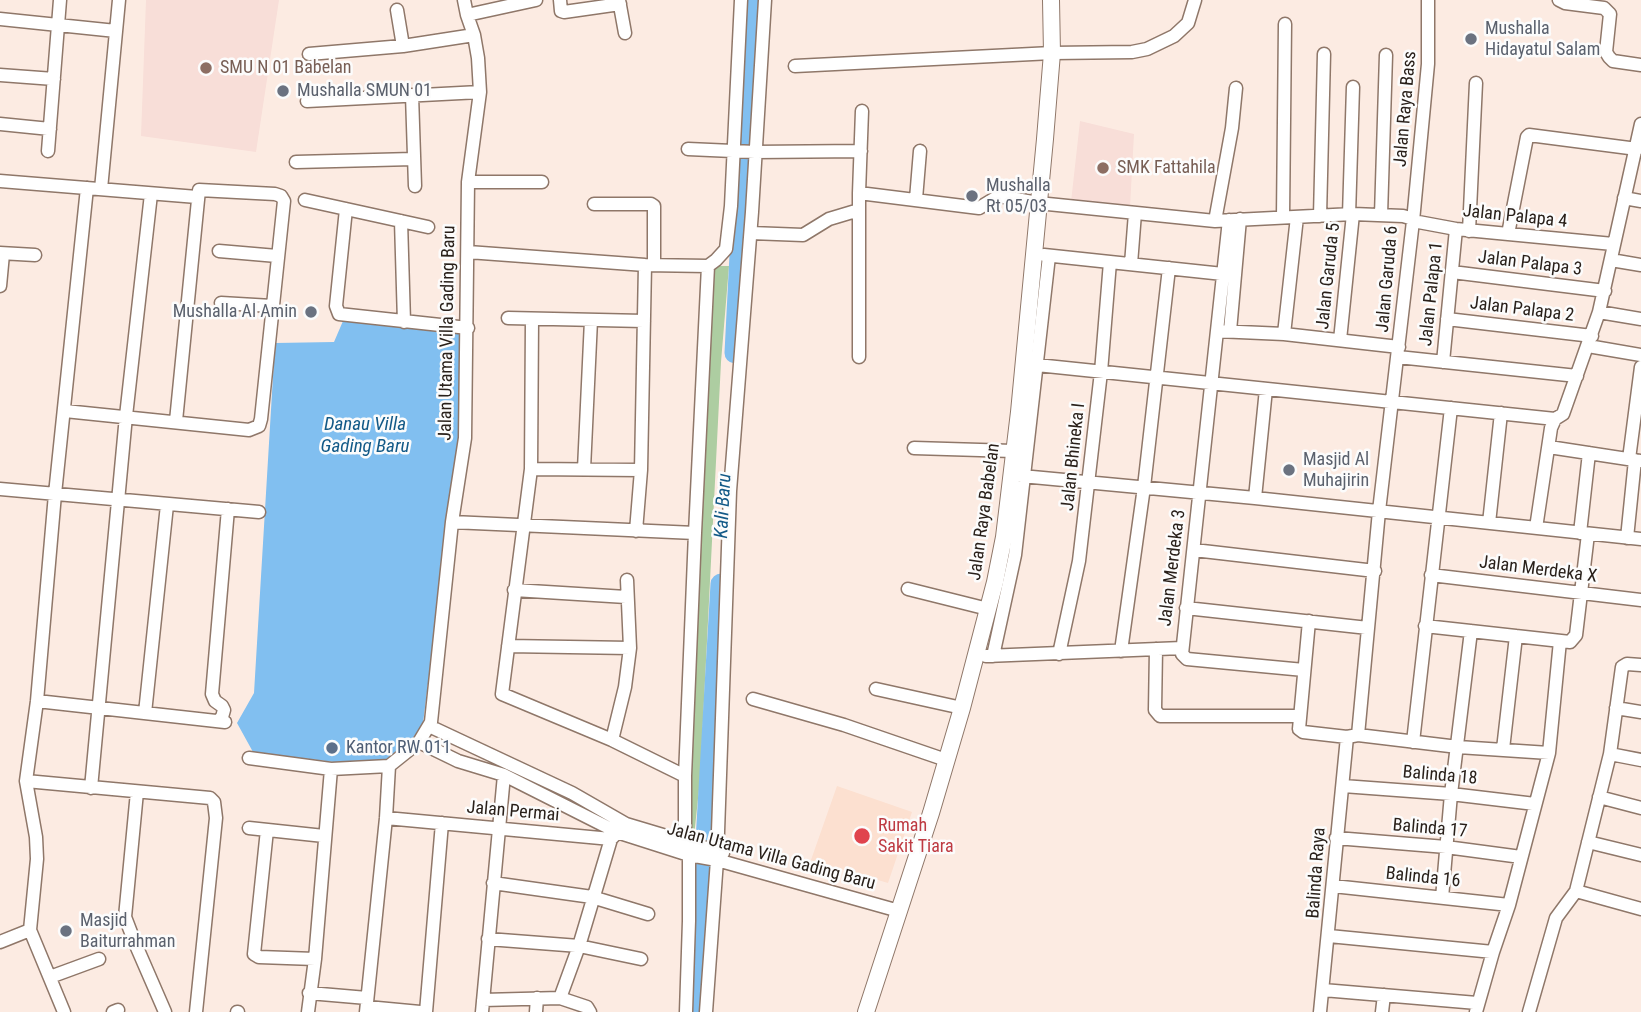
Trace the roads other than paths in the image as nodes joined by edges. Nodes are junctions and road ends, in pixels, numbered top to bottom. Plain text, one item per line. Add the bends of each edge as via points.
1 (60, 0) edge
2 (119, 0) edge
3 (464, 0) edge
4 (536, 0) edge
5 (560, 0) edge
6 (741, 0) edge
7 (765, 0) edge
8 (1051, 0) edge
9 (1195, 0) edge
10 (1428, 0) edge
11 (1559, 0) edge
12 (619, 2) edge
13 (508, 3) edge
14 (397, 10) dead end
15 (467, 15) junction
16 (0, 19) edge
17 (58, 24) junction
18 (1285, 24) dead end
19 (116, 32) junction
20 (625, 33) dead end
21 (474, 35) junction
22 (403, 46) junction
23 (1052, 53) junction
24 (309, 54) dead end
25 (1324, 54) dead end
26 (1387, 55) dead end
27 (1641, 65) edge
28 (795, 66) dead end
29 (0, 75) edge
30 (54, 79) junction
31 (1476, 83) dead end
32 (1353, 87) dead end
33 (1236, 88) dead end
34 (480, 92) junction
35 (412, 95) junction
36 (307, 101) dead end
37 (862, 111) dead end
38 (0, 124) edge
39 (1641, 124) edge
40 (50, 129) junction
41 (688, 149) dead end
42 (1637, 149) junction
43 (48, 151) dead end
44 (734, 151) junction
45 (861, 151) junction
46 (920, 151) dead end
47 (755, 152) junction
48 (413, 159) junction
49 (296, 162) dead end
50 (1637, 167) edge
51 (0, 181) edge
52 (468, 182) junction
53 (542, 182) dead end
54 (415, 186) dead end
55 (87, 188) junction
56 (101, 189) junction
57 (859, 193) junction
58 (151, 194) junction
59 (197, 197) junction
60 (1623, 198) junction
61 (916, 199) junction
62 (305, 200) dead end
63 (1641, 201) edge
64 (1038, 202) junction
65 (594, 204) dead end
66 (346, 209) junction
67 (859, 210) junction
68 (1135, 213) junction
69 (1351, 214) junction
70 (1381, 215) junction
71 (1320, 216) junction
72 (1297, 217) junction
73 (1283, 218) junction
74 (1410, 219) junction
75 (1228, 220) junction
76 (401, 221) junction
77 (428, 227) dead end
78 (1463, 230) junction
79 (1508, 234) junction
80 (750, 239) junction
81 (727, 243) junction
82 (1613, 244) junction
83 (219, 251) dead end
84 (468, 252) junction
85 (2, 253) edge
86 (35, 255) dead end
87 (1041, 255) junction
88 (277, 256) junction
89 (1611, 260) junction
90 (1110, 262) junction
91 (1130, 264) junction
92 (649, 265) junction
93 (1641, 265) edge
94 (708, 266) junction
95 (1169, 268) junction
96 (1452, 272) junction
97 (1223, 274) junction
98 (0, 286) edge
99 (1605, 291) junction
100 (221, 303) dead end
101 (272, 306) junction
102 (1600, 312) junction
103 (508, 318) dead end
104 (532, 319) junction
105 (1447, 319) junction
106 (1641, 319) edge
107 (591, 320) junction
108 (404, 321) junction
109 (644, 321) junction
110 (468, 328) junction
111 (1224, 331) junction
112 (1284, 334) junction
113 (1340, 340) junction
114 (1590, 341) junction
115 (1398, 352) junction
116 (1641, 355) edge
117 (859, 357) dead end
118 (1443, 362) junction
119 (1037, 365) junction
120 (1641, 367) edge
121 (1101, 372) junction
122 (1577, 376) junction
123 (1156, 377) junction
124 (1211, 383) junction
125 (1266, 389) junction
126 (1393, 402) junction
127 (1451, 408) junction
128 (65, 411) junction
129 (1501, 413) junction
130 (126, 416) junction
131 (1555, 419) junction
132 (176, 421) junction
133 (1549, 447) junction
134 (914, 448) dead end
135 (1013, 451) junction
136 (1589, 453) junction
137 (1635, 460) edge
138 (531, 469) junction
139 (584, 469) junction
140 (641, 470) junction
141 (1017, 475) junction
142 (1088, 481) junction
143 (1144, 487) junction
144 (0, 489) edge
145 (1199, 492) junction
146 (55, 494) junction
147 (1255, 498) junction
148 (119, 499) junction
149 (167, 505) junction
150 (228, 509) junction
151 (1380, 511) junction
152 (259, 512) dead end
153 (1438, 517) junction
154 (452, 522) junction
155 (1489, 523) junction
156 (524, 527) junction
157 (1536, 528) junction
158 (636, 531) junction
159 (695, 533) junction
160 (1584, 533) junction
161 (1627, 538) junction
162 (1641, 539) edge
163 (1194, 550) junction
164 (1375, 571) junction
165 (1431, 575) junction
166 (627, 580) dead end
167 (908, 589) dead end
168 (514, 590) junction
169 (1581, 593) junction
170 (626, 597) junction
171 (1641, 600) edge
172 (1186, 608) junction
173 (988, 610) junction
174 (1309, 621) junction
175 (1425, 626) junction
176 (1368, 628) junction
177 (1471, 631) junction
178 (1516, 636) junction
179 (1560, 641) junction
180 (508, 646) junction
181 (1182, 648) junction
182 (630, 649) junction
183 (1156, 649) junction
184 (1121, 651) junction
185 (1059, 653) junction
186 (985, 656) junction
187 (1641, 665) edge
188 (1304, 670) junction
189 (876, 689) dead end
190 (753, 699) dead end
191 (37, 701) junction
192 (100, 708) junction
193 (961, 708) junction
194 (1616, 708) junction
195 (1641, 712) edge
196 (145, 713) junction
197 (1298, 716) junction
198 (430, 724) junction
199 (1352, 736) junction
200 (612, 740) junction
201 (1412, 742) junction
202 (419, 743) junction
203 (1458, 747) junction
204 (1503, 749) junction
205 (1549, 753) junction
206 (1609, 754) junction
207 (249, 758) dead end
208 (946, 760) junction
209 (1641, 760) edge
210 (389, 766) junction
211 (331, 769) junction
212 (504, 775) junction
213 (685, 776) junction
214 (26, 782) junction
215 (1343, 786) junction
216 (91, 788) junction
217 (137, 792) junction
218 (1451, 794) junction
219 (1599, 797) junction
220 (1535, 804) junction
221 (1641, 808) edge
222 (386, 818) junction
223 (442, 823) junction
224 (249, 828) dead end
225 (499, 829) junction
226 (267, 830) junction
227 (618, 832) junction
228 (324, 836) junction
229 (635, 836) joint
230 (1336, 838) junction
231 (1588, 842) junction
232 (1446, 847) junction
233 (690, 850) junction
234 (714, 855) junction
235 (1641, 855) edge
236 (1521, 857) junction
237 (494, 883) junction
238 (1333, 886) junction
239 (1576, 891) junction
240 (592, 897) junction
241 (1442, 898) junction
242 (1509, 905) junction
243 (900, 908) junction
244 (1641, 909) edge
245 (648, 915) dead end
246 (30, 930) junction
247 (1329, 936) junction
248 (488, 939) junction
249 (0, 942) edge
250 (579, 946) junction
251 (1493, 952) junction
252 (315, 958) junction
253 (99, 959) dead end
254 (641, 959) dead end
255 (688, 974) junction
256 (706, 974) junction
257 (50, 977) junction
258 (1322, 990) junction
259 (309, 993) junction
260 (1384, 995) junction
261 (537, 998) junction
262 (560, 998) junction
263 (367, 1006) edge
264 (482, 1006) edge
265 (1476, 1008) edge
266 (64, 1012) edge
267 (165, 1012) edge
268 (196, 1012) edge
269 (308, 1012) edge
270 (421, 1012) edge
271 (426, 1012) edge
272 (536, 1012) edge
273 (590, 1012) edge
274 (686, 1012) edge
275 (706, 1012) edge
276 (866, 1012) edge
277 (1320, 1012) edge
278 (1382, 1012) edge
279 (1529, 1012) edge

1 - 17 street
2 - 19 street
3 - 15 street, Jalan Utama Villa Gading Baru
4 - 13 street
5 - 12 street via 564,12
6 - 44 street
7 - 47 street
8 - 23 main road, Jalan Raya Babelan
9 - 23 street via 1187,25 1147,49
10 - 74 street, Jalan Raya Bass via 1428,64
11 - 27 street via 1608,10 1606,52 1613,61
12 - 20 street
13 - 15 street
14 - 22 street
15 - 21 street, Jalan Utama Villa Gading Baru
16 - 17 street
17 - 19 street
17 - 30 street
18 - 73 street
19 - 56 street
21 - 22 street
21 - 34 street, Jalan Utama Villa Gading Baru
22 - 24 street
23 - 28 street
23 - 64 main road, Jalan Raya Babelan
25 - 71 street
26 - 70 street
29 - 30 street
30 - 40 street
31 - 78 street, Jalan Palapa 1
32 - 69 street, Jalan Garuda 5
33 - 75 street
34 - 35 street
34 - 52 street, Jalan Utama Villa Gading Baru
35 - 36 street
35 - 48 street
37 - 45 street
38 - 40 street
39 - 42 street
40 - 43 street
41 - 44 street
42 - 50 street
42 - 79 street via 1530,135
44 - 47 street
44 - 81 street
45 - 47 street
45 - 57 street
46 - 61 street
47 - 80 street
48 - 49 street
48 - 54 street
50 - 60 street
51 - 55 street
52 - 53 street
52 - 84 street, Jalan Utama Villa Gading Baru
55 - 56 street
55 - 128 street
56 - 58 street
57 - 61 street, Jalan Palapa 4
57 - 67 street
58 - 59 street
58 - 130 street
59 - 88 street via 202,188 281,196
59 - 132 street
60 - 63 street
60 - 82 street
61 - 64 street, Jalan Palapa 4 via 979,208 997,196
62 - 66 street
64 - 68 street, Jalan Palapa 4
64 - 87 main road, Jalan Raya Babelan
65 - 92 street via 654,206
66 - 76 street
66 - 108 street via 336,310
67 - 80 street via 829,219 803,235
67 - 117 street
68 - 75 street, Jalan Palapa 4
68 - 91 street
69 - 70 street, Jalan Palapa 4
69 - 71 street, Jalan Palapa 4
69 - 113 street, Jalan Garuda 5
70 - 74 street, Jalan Palapa 4
71 - 72 street, Jalan Palapa 4
72 - 73 street, Jalan Palapa 4
72 - 112 street
73 - 75 street, Jalan Palapa 4
74 - 78 street, Jalan Palapa 4
74 - 115 street, Jalan Garuda 6
75 - 97 street
75 - 111 street
76 - 77 street
76 - 108 street
78 - 79 street, Jalan Palapa 4
78 - 96 street, Jalan Palapa 1
79 - 82 street, Jalan Palapa 4
80 - 81 street
80 - 234 street via 730,491
81 - 94 street
82 - 89 street
83 - 88 street
84 - 92 street
84 - 110 street, Jalan Utama Villa Gading Baru
85 - 86 street
85 - 98 street
87 - 90 street
87 - 119 street
87 - 135 main road, Jalan Raya Babelan
88 - 101 street
89 - 93 street
89 - 99 street
90 - 91 street
90 - 121 street, Jalan Bhineka I
91 - 95 street
92 - 94 street
92 - 109 street
94 - 159 street
95 - 97 street
95 - 123 street
96 - 99 street, Jalan Palapa 3
96 - 105 street, Jalan Palapa 1
97 - 111 street
99 - 102 street
100 - 101 street
101 - 132 street via 258,426 249,430
102 - 106 street
102 - 114 street
103 - 104 street
104 - 107 street
104 - 138 street
105 - 114 street, Jalan Palapa 2
105 - 118 street, Jalan Palapa 1
107 - 109 street
107 - 139 street
108 - 110 street
109 - 140 street
110 - 154 street, Jalan Utama Villa Gading Baru via 465,438
111 - 112 street
111 - 124 street, Jalan Merdeka 3
112 - 113 street
113 - 115 street
114 - 116 street, Jalan Palapa 2
114 - 122 street
115 - 118 street
115 - 126 street, Jalan Garuda 6
118 - 122 street
119 - 121 street
119 - 141 street
120 - 137 street
121 - 123 street
121 - 142 street, Jalan Bhineka I
122 - 131 street via 1563,414
123 - 124 street
123 - 143 street
124 - 125 street
124 - 145 street, Jalan Merdeka 3
125 - 126 street
125 - 147 street
126 - 127 street
126 - 151 street, Jalan Garuda 6
127 - 129 street
127 - 153 street
128 - 130 street
128 - 146 street
129 - 131 street
129 - 155 street
130 - 132 street
130 - 148 street
131 - 133 street
133 - 136 street
133 - 157 street
134 - 135 street
135 - 141 main road, Jalan Raya Babelan
136 - 137 street
136 - 160 street
137 - 161 street
138 - 139 street
138 - 156 street
139 - 140 street
140 - 158 street
141 - 142 street
141 - 173 main road, Jalan Raya Babelan
141 - 186 street via 1015,555
142 - 143 street
142 - 185 street, Jalan Bhineka I via 1079,561
143 - 145 street
143 - 184 street
144 - 146 street
145 - 147 street
145 - 163 street, Jalan Merdeka 3
146 - 148 street
146 - 191 street
147 - 151 street
148 - 149 street
148 - 192 street
149 - 150 street
149 - 196 street
150 - 152 street
150 - 196 street via 212,694 224,710 223,722
151 - 153 street
151 - 164 street, Jalan Garuda 6
153 - 155 street
153 - 165 street
154 - 156 street
154 - 198 street, Jalan Utama Villa Gading Baru
155 - 157 street
156 - 158 street
156 - 168 street
157 - 160 street
158 - 159 street
159 - 213 street
160 - 161 street
160 - 169 street
161 - 162 street
163 - 164 street
163 - 172 street, Jalan Merdeka 3
164 - 176 street, Balinda Raya
165 - 169 street, Jalan Merdeka X
165 - 175 street
166 - 170 street
167 - 173 street
168 - 170 street
168 - 180 street
169 - 171 street, Jalan Merdeka X
169 - 179 street via 1576,635 1570,642
170 - 182 street
172 - 174 street
172 - 181 street, Jalan Merdeka 3
173 - 186 main road, Jalan Raya Babelan
174 - 176 street
174 - 188 street
175 - 177 street
175 - 201 street
176 - 199 street, Balinda Raya
177 - 178 street
177 - 203 street
178 - 179 street
178 - 204 street
179 - 205 street
180 - 182 street
180 - 200 street via 503,695
181 - 183 street
181 - 188 street via 1187,659
182 - 200 street
183 - 184 street
183 - 197 street via 1155,710 1160,716
184 - 185 street
185 - 186 street
186 - 193 main road, Jalan Raya Babelan
187 - 194 street via 1622,667
188 - 197 street
189 - 193 street
190 - 208 street
191 - 192 street
191 - 214 street
192 - 196 street
192 - 216 street
193 - 208 main road, Jalan Raya Babelan
194 - 195 street
194 - 206 street
197 - 199 street via 1301,731
198 - 202 street
198 - 227 street, Jalan Utama Villa Gading Baru via 572,793
199 - 201 street
199 - 215 street, Balinda Raya
200 - 213 street
201 - 203 street
202 - 210 street
202 - 212 street
203 - 204 street
203 - 218 street
204 - 205 street
205 - 220 street
206 - 209 street
206 - 219 street
207 - 211 street
208 - 243 main road, Jalan Raya Babelan
210 - 211 street
210 - 222 street
211 - 228 street
212 - 225 street
212 - 227 street
213 - 233 street
214 - 216 street
214 - 246 street via 37,859
215 - 218 street, Balinda 18
215 - 230 street, Balinda Raya
216 - 217 street
217 - 267 street via 125,917
217 - 268 street via 210,798 217,807
218 - 220 street, Balinda 18
218 - 232 street
219 - 221 street
219 - 231 street
220 - 236 street
222 - 223 street, Jalan Permai
222 - 263 street
223 - 225 street, Jalan Permai
223 - 271 street
224 - 226 street
225 - 227 street, Jalan Permai
225 - 237 street
226 - 228 street
226 - 252 street via 254,954
227 - 229 street, Jalan Permai
227 - 233 street, Jalan Utama Villa Gading Baru
227 - 240 street
228 - 252 street
229 - 233 street, Jalan Utama Villa Gading Baru
230 - 232 street, Balinda 17
230 - 238 street, Balinda Raya
231 - 235 street
231 - 239 street
232 - 236 street, Balinda 17
232 - 241 street
233 - 234 street, Jalan Utama Villa Gading Baru
233 - 255 street
234 - 243 street, Jalan Utama Villa Gading Baru
234 - 256 street
236 - 242 street
237 - 240 street
237 - 248 street
238 - 241 street, Balinda 16
238 - 247 street, Balinda Raya
239 - 244 street
239 - 279 street via 1556,918
240 - 245 street
240 - 250 street
241 - 242 street, Balinda 16
242 - 251 street
243 - 276 main road, Jalan Raya Babelan
246 - 249 street
246 - 257 street
247 - 251 street
247 - 258 street, Balinda Raya
248 - 250 street
248 - 264 street
250 - 254 street
250 - 262 street
251 - 265 street
252 - 259 street
253 - 257 street
255 - 256 street
255 - 274 street
256 - 275 street
257 - 266 street
258 - 260 street
258 - 277 street, Balinda Raya
259 - 263 street
259 - 269 street
260 - 265 street
260 - 278 street
261 - 262 street
261 - 264 street
261 - 272 street
262 - 273 street
263 - 270 street

